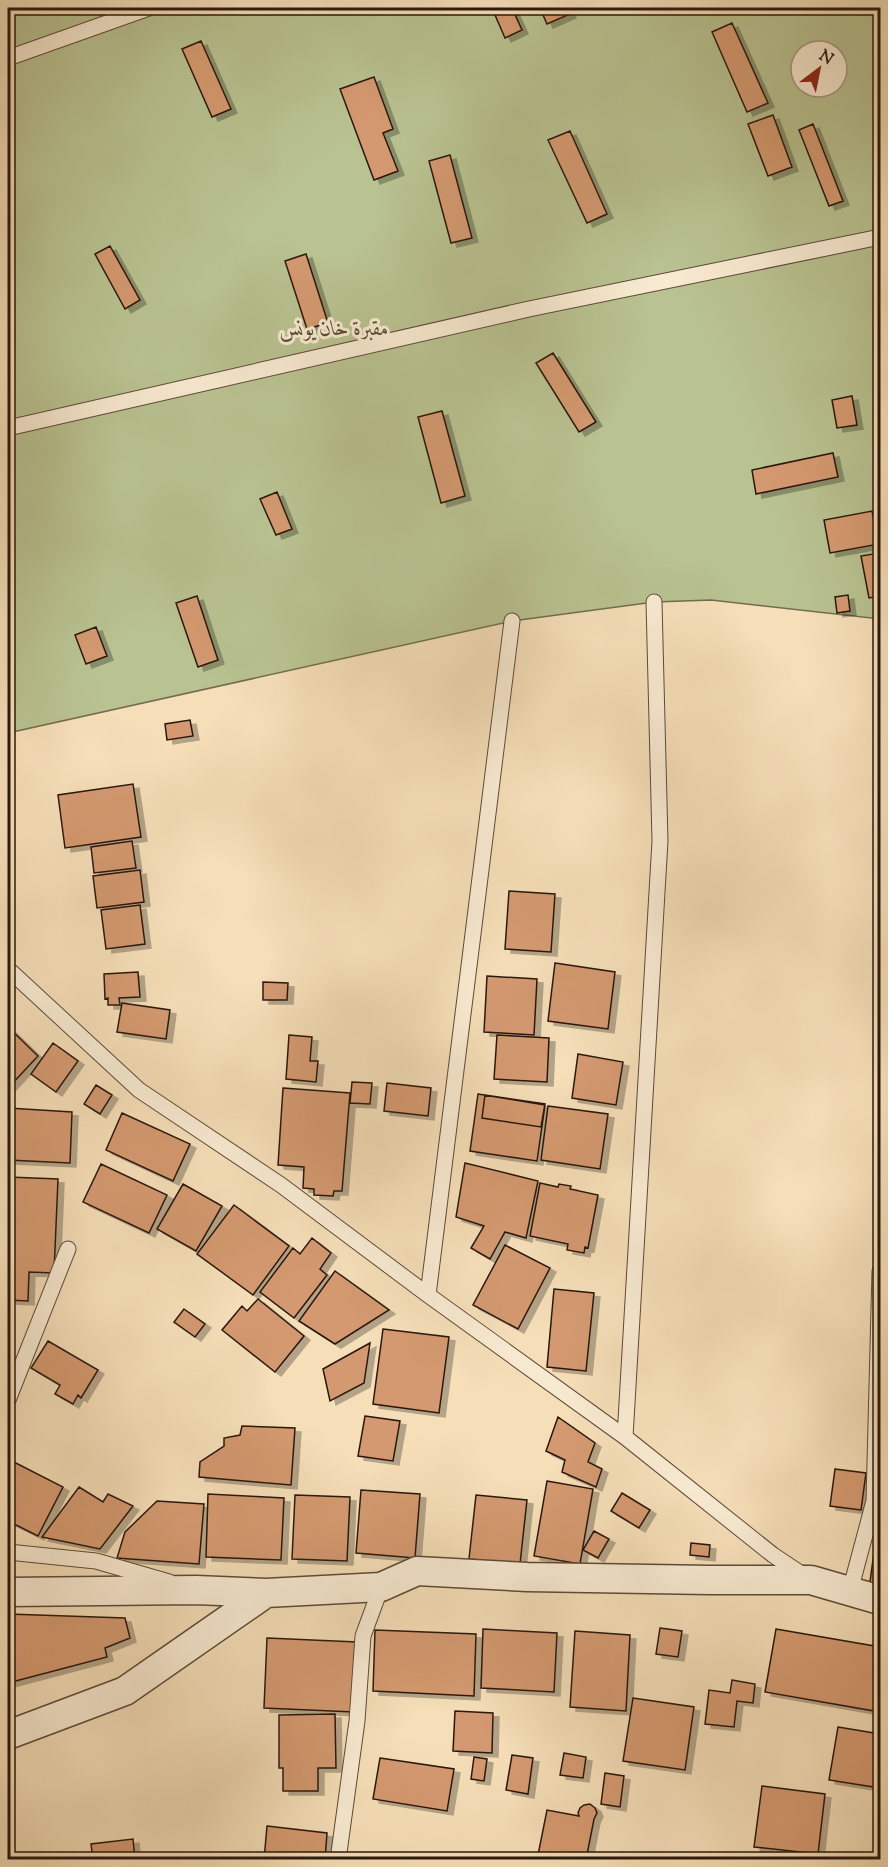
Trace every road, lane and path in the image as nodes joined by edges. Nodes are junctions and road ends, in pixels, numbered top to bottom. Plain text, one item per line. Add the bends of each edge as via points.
1 (149, 8) edge
2 (8, 58) edge
3 (880, 237) edge
4 (8, 428) edge
5 (654, 602) dead end
6 (512, 621) dead end
7 (8, 969) edge
8 (68, 1249) dead end
9 (880, 1271) edge
10 (428, 1295) junction
11 (8, 1400) edge
12 (625, 1437) junction
13 (8, 1552) edge
14 (811, 1580) junction
15 (381, 1587) junction
16 (196, 1590) junction
17 (850, 1591) junction
18 (8, 1592) edge
19 (266, 1593) junction
20 (880, 1600) edge
21 (8, 1735) edge
22 (338, 1860) edge

1 - 2 lane
3 - 4 lane via 529,309
5 - 12 lane via 660,842
6 - 10 lane
7 - 10 lane via 139,1090 281,1185
8 - 11 lane
9 - 17 lane via 874,1501
10 - 12 lane
12 - 14 lane via 773,1556
13 - 16 lane via 96,1561
14 - 15 street via 539,1577 417,1571
14 - 17 street
15 - 19 street
15 - 22 lane via 363,1636 357,1721
16 - 18 street
16 - 19 street
17 - 20 street
19 - 21 street via 125,1691

